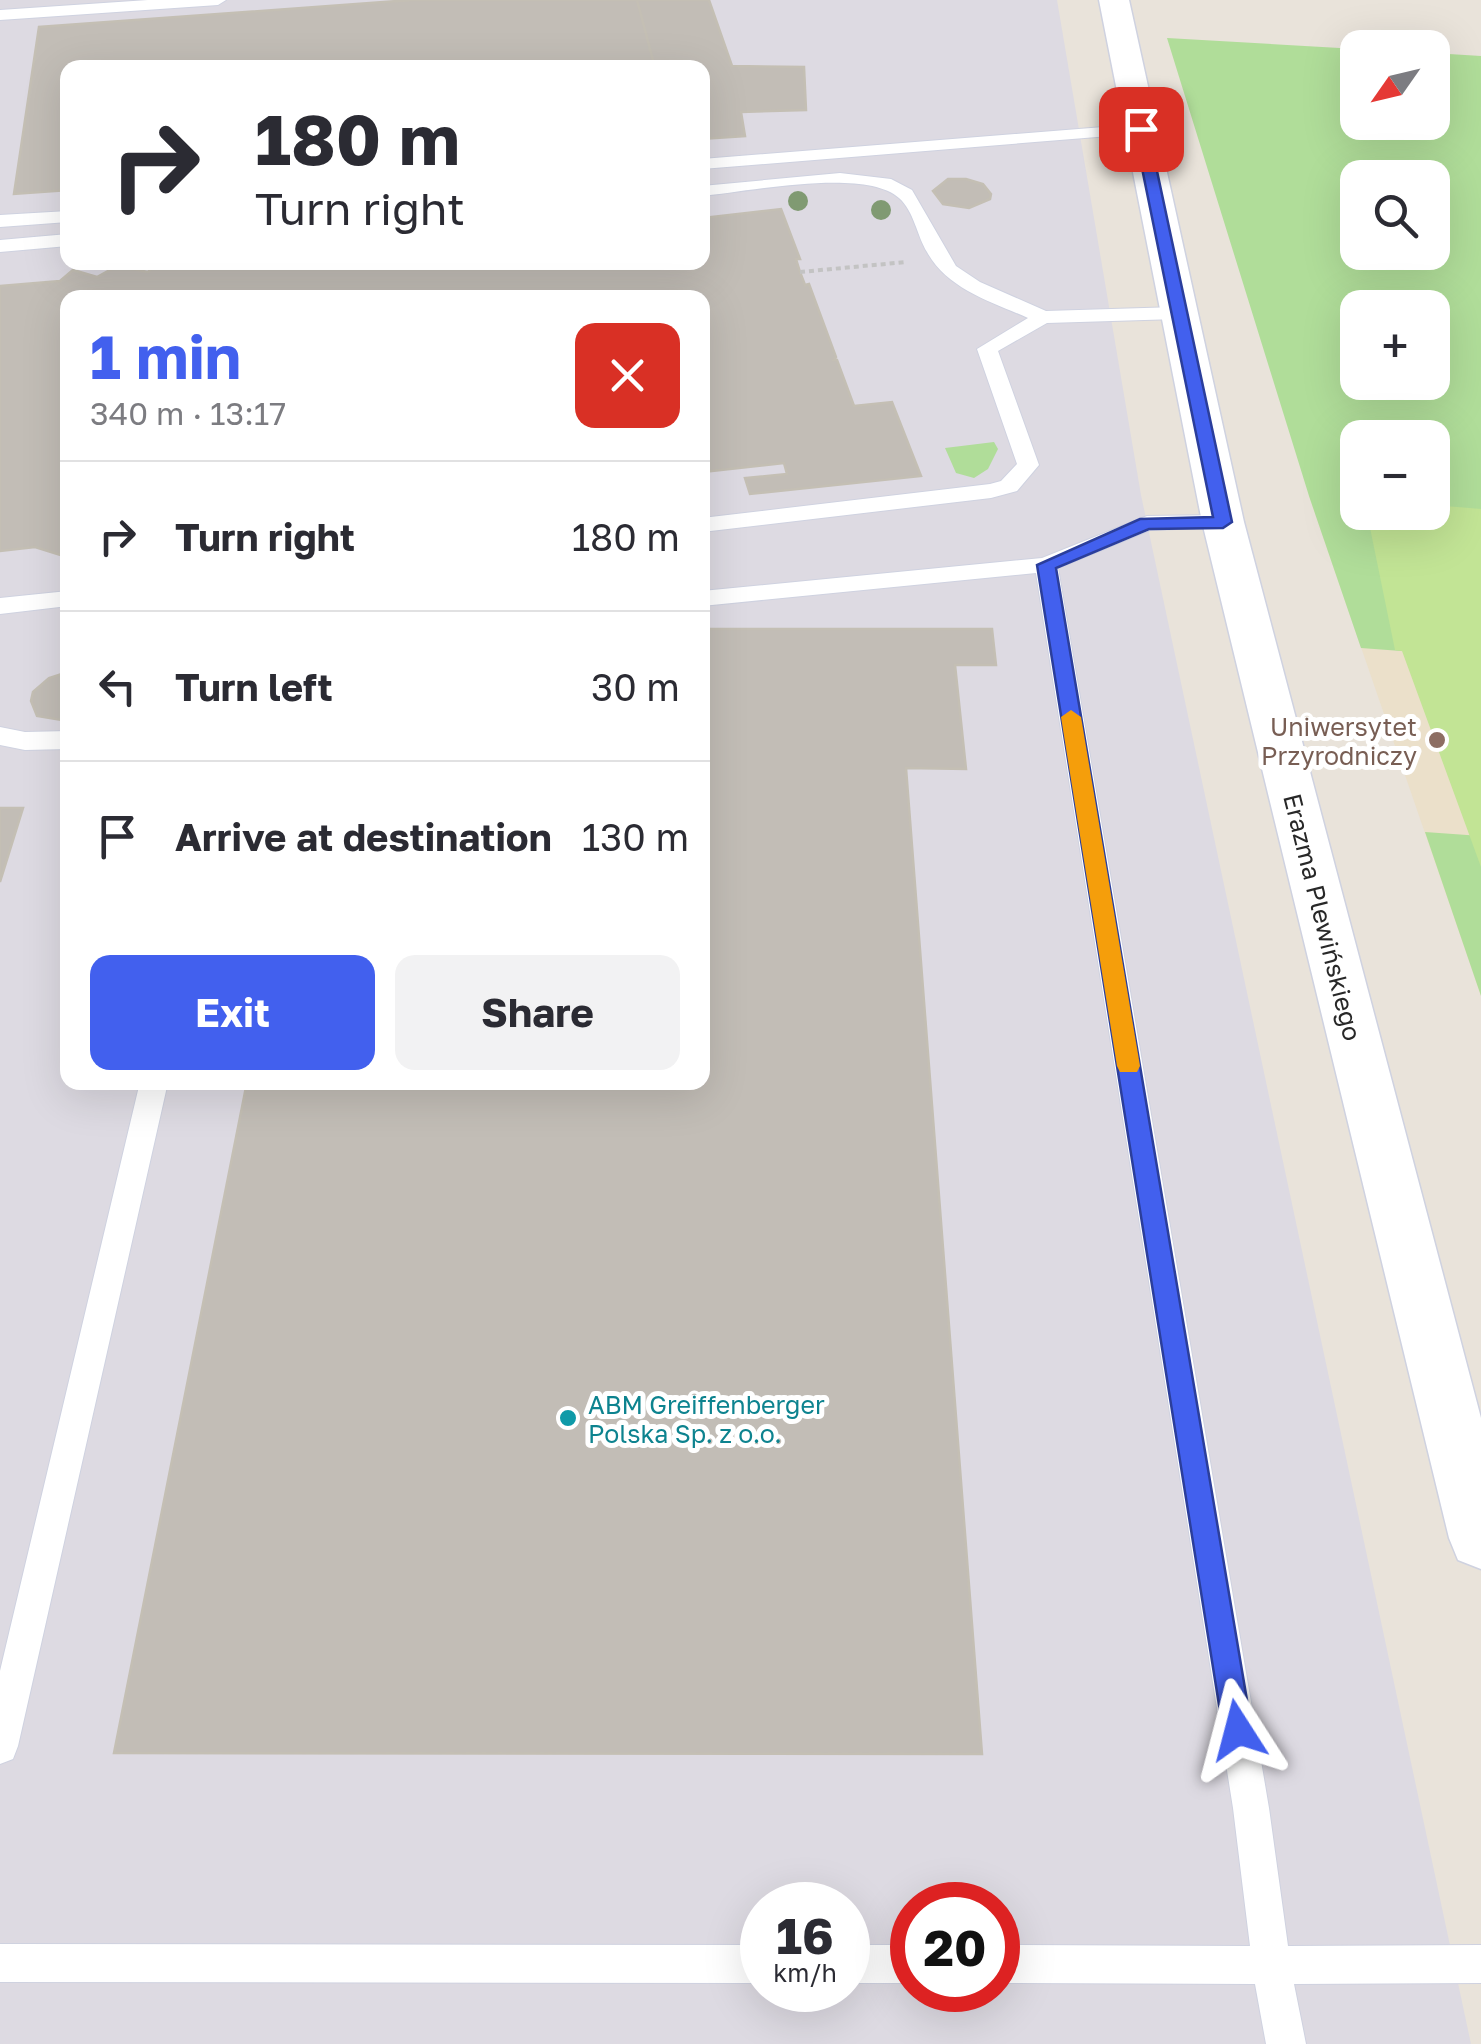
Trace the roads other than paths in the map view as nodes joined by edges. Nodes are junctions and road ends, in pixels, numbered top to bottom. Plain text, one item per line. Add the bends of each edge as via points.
1 (218, 0) edge
2 (1114, 0) edge
3 (0, 16) edge
4 (1141, 129) junction
5 (710, 163) edge
6 (710, 190) edge
7 (60, 217) edge
8 (0, 221) edge
9 (60, 241) edge
10 (0, 246) edge
11 (1177, 313) junction
12 (1042, 316) junction
13 (1223, 522) junction
14 (710, 524) edge
15 (1046, 565) junction
16 (710, 598) edge
17 (60, 599) edge
18 (0, 606) edge
19 (0, 736) edge
20 (60, 740) edge
21 (152, 1090) edge
22 (1481, 1538) edge
23 (0, 1746) edge
24 (0, 1963) edge
25 (740, 1964) edge
26 (1020, 1964) edge
27 (1481, 1964) edge
28 (1271, 1965) junction
29 (1286, 2044) edge

1 - 3 lane
2 - 4 street, Erazma Plewińskiego
4 - 5 lane
4 - 11 street, Erazma Plewińskiego
6 - 12 lane via 825,180 890,185 906,193 944,266
7 - 8 lane
9 - 10 lane
11 - 12 lane
11 - 13 street, Erazma Plewińskiego
12 - 14 lane via 987,350 1028,465 1009,486
13 - 15 lane via 1147,523
13 - 22 street, Erazma Plewińskiego
15 - 16 lane
15 - 28 lane
17 - 18 lane
19 - 20 lane
21 - 23 lane
24 - 25 lane
26 - 28 lane
27 - 28 lane
28 - 29 lane

